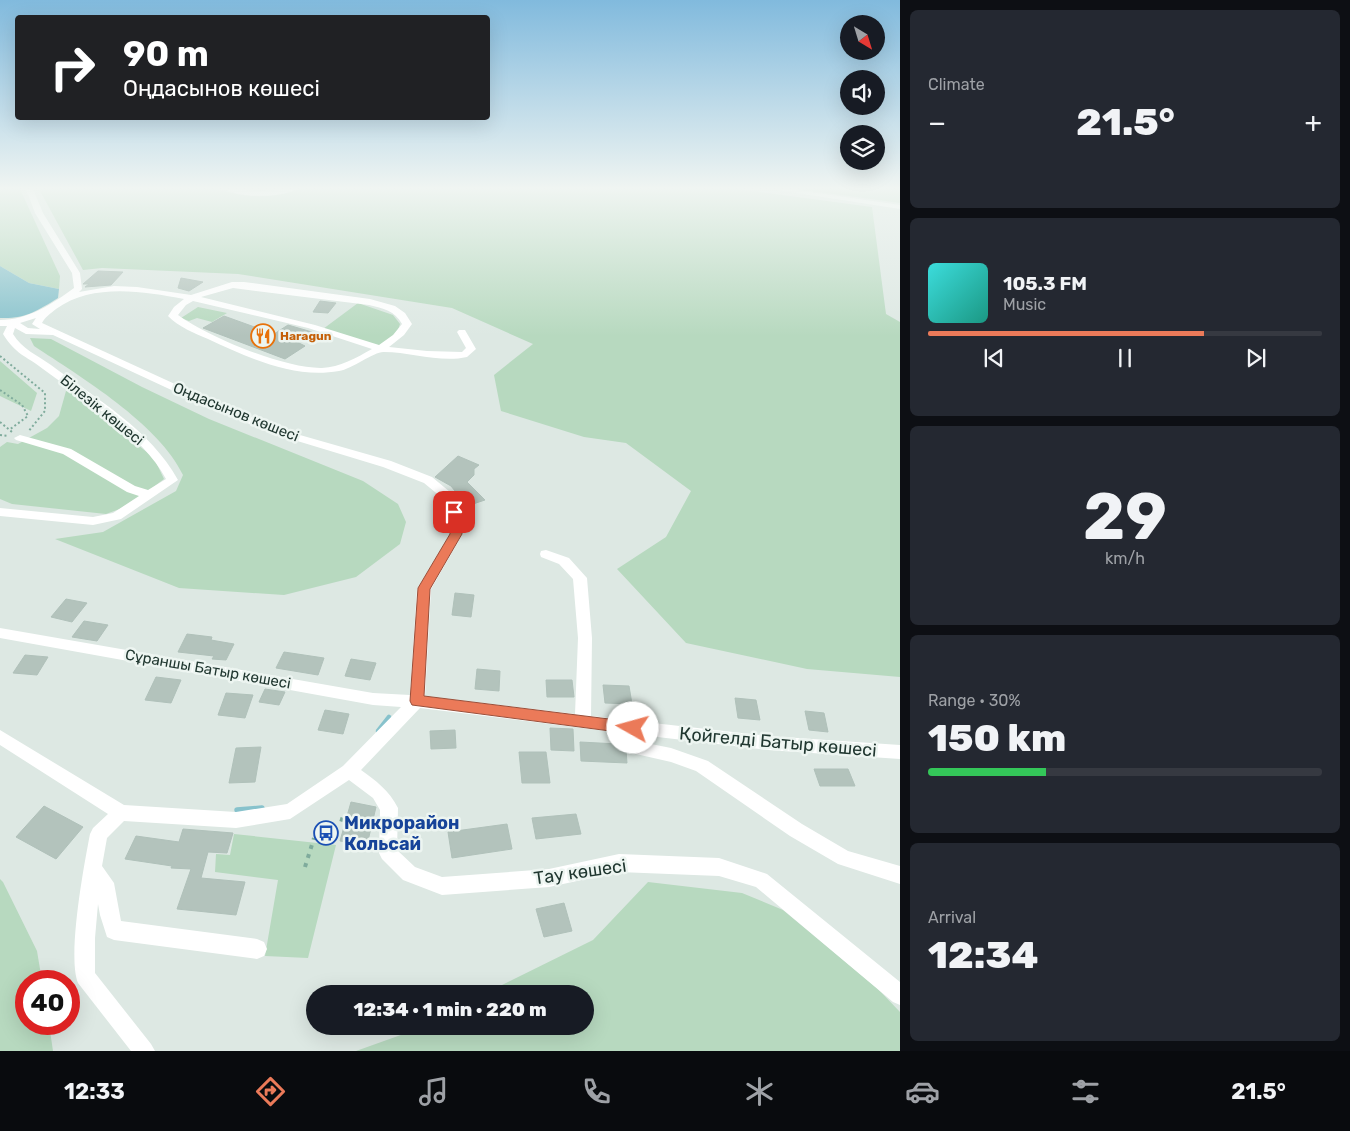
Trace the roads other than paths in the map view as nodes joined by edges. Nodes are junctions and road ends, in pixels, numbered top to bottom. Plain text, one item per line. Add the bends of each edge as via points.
1 (55, 238) edge
2 (192, 298) junction
3 (59, 303) junction
4 (0, 322) edge
5 (13, 323) junction
6 (54, 332) junction
7 (462, 332) dead end
8 (381, 347) junction
9 (20, 438) road end
10 (149, 495) junction
11 (0, 512) edge
12 (546, 554) dead end
13 (0, 633) edge
14 (417, 701) junction
15 (583, 722) junction
16 (620, 726) junction
17 (0, 736) edge
18 (900, 752) edge
19 (349, 771) junction
20 (121, 813) junction
21 (93, 868) junction
22 (900, 875) edge
23 (258, 948) dead end
24 (900, 995) edge
25 (144, 1051) edge

1 - 3 street, Оңдасынов көшесі via 76,273 78,289
2 - 3 street via 153,291 119,290 82,293
2 - 8 street
2 - 8 street via 176,307 173,316 185,325 273,363 316,371 340,368
2 - 8 street via 244,284 392,308 402,315 407,324 403,331
3 - 5 street
3 - 6 street, Оңдасынов көшесі via 41,316 37,324
4 - 5 street
5 - 6 street via 26,331
5 - 10 street, Білезік көшесі via 8,334 16,347 127,428 164,465 172,480
6 - 14 street, Оңдасынов көшесі via 275,431 387,464 428,480 446,495 456,516 456,534 424,588
7 - 8 street via 471,349 464,355
9 - 10 street via 67,451 131,489
10 - 11 street, Білезік көшесі via 117,516 93,521
12 - 15 street via 564,561 580,578 585,638
13 - 14 street, Сұраншы Батыр көшесі via 373,699
14 - 15 street, Қойгелді Батыр көшесі
14 - 19 street
15 - 16 street, Қойгелді Батыр көшесі
16 - 18 street, Қойгелді Батыр көшесі via 828,750
16 - 22 street via 625,738 642,749 702,766 796,830 844,858
17 - 20 street
19 - 20 street via 290,811 236,820
19 - 24 street, Тау көшесі via 379,793 389,808 388,853 409,874 442,886 549,878 619,863 719,867 761,880
20 - 21 street via 100,834
21 - 23 street via 105,882 114,930
21 - 25 street via 85,938 85,976

